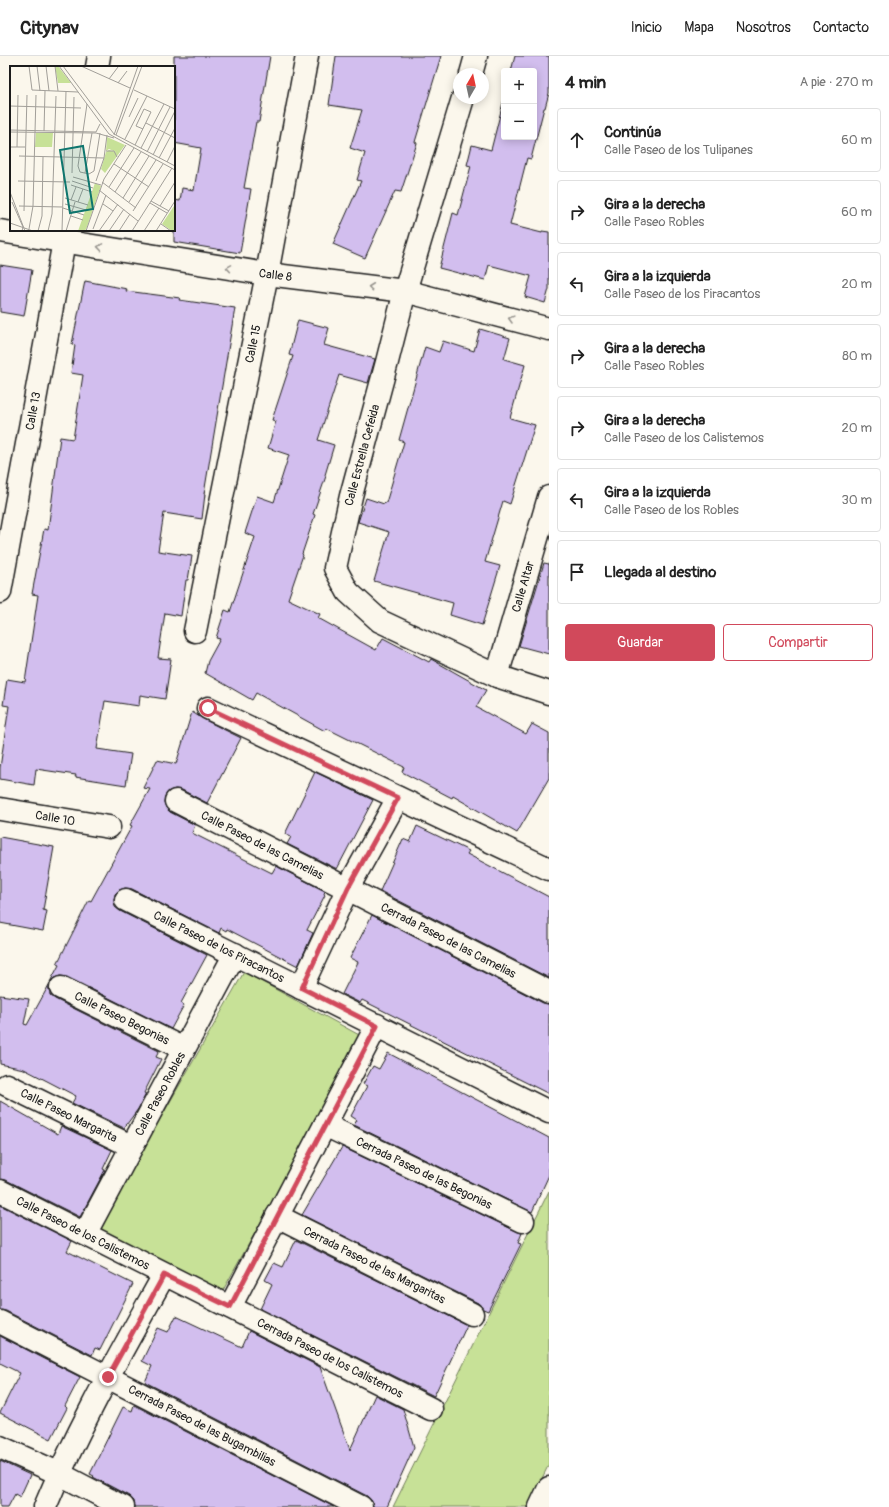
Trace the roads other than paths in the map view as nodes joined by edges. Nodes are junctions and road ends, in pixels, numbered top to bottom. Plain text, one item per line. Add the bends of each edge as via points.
1 (99, 56) edge
2 (307, 56) edge
3 (476, 56) edge
4 (97, 66) edge
5 (473, 68) edge
6 (461, 104) edge
7 (0, 230) edge
8 (10, 231) edge
9 (13, 231) edge
10 (65, 235) edge
11 (267, 274) junction
12 (405, 291) junction
13 (549, 329) edge
14 (549, 497) edge
15 (0, 592) edge
16 (194, 631) dead end
17 (497, 676) junction
18 (549, 693) edge
19 (208, 708) dead end
20 (398, 798) junction
21 (176, 801) dead end
22 (0, 809) edge
23 (110, 827) dead end
24 (549, 869) edge
25 (348, 888) junction
26 (126, 900) dead end
27 (235, 954) junction
28 (60, 988) dead end
29 (302, 988) junction
30 (549, 992) edge
31 (377, 1026) junction
32 (184, 1049) junction
33 (7, 1086) dead end
34 (549, 1112) edge
35 (325, 1125) junction
36 (131, 1146) junction
37 (0, 1191) edge
38 (277, 1216) junction
39 (523, 1221) dead end
40 (85, 1234) junction
41 (164, 1275) junction
42 (230, 1307) junction
43 (472, 1314) dead end
44 (0, 1322) edge
45 (108, 1377) junction
46 (431, 1409) dead end
47 (0, 1447) edge
48 (58, 1473) junction
49 (549, 1488) edge
50 (44, 1507) edge
51 (123, 1507) edge
52 (361, 1507) edge
53 (540, 1507) edge

1 - 4 street
2 - 11 street, Calle 15
3 - 5 street
6 - 12 street, Calle Estrella Cefeida
7 - 8 street, Calle 8
9 - 10 street, Calle 8
11 -> 10 street, Calle 8
10 - 15 street, Calle 13
12 -> 11 street, Calle 8
11 - 16 street, Calle 15
13 -> 12 street, Calle 8
12 - 17 street, Calle Estrella Cefeida via 351,496 335,568 348,592 380,621
14 - 17 street, Calle Altar
17 - 18 street, Calle Estrella Cefeida
19 - 20 street
20 - 24 street
20 - 25 street
21 - 25 street, Calle Paseo de las Camelias
22 - 23 street, Calle 10
25 - 29 street
25 - 30 street, Cerrada Paseo de las Camelias
26 - 27 street, Calle Paseo de los Piracantos
27 - 29 street, Calle Paseo de los Piracantos
27 - 32 street, Calle Paseo Robles
28 - 32 street, Calle Paseo Begonias
29 - 31 street, Calle Paseo de los Piracantos
31 - 34 street, Calle Paseo de los Piracantos
31 - 35 street
32 - 36 street, Calle Paseo Robles
33 - 36 street, Calle Paseo Margarita
35 - 38 street
35 - 39 street, Cerrada Paseo de las Begonias
36 - 40 street, Calle Paseo Robles
37 - 40 street, Calle Paseo de los Calistemos
38 - 42 street
38 - 43 street, Cerrada Paseo de las Margaritas
40 - 41 street, Calle Paseo de los Calistemos
41 - 42 street, Calle Paseo de los Calistemos
41 - 45 street
42 - 46 street, Cerrada Paseo de los Calistemos
44 - 45 street, Cerrada Paseo de las Bugambilias
45 - 48 street
45 - 52 street, Cerrada Paseo de las Bugambilias
47 - 48 street
48 - 50 street
48 - 51 street
49 - 53 street

